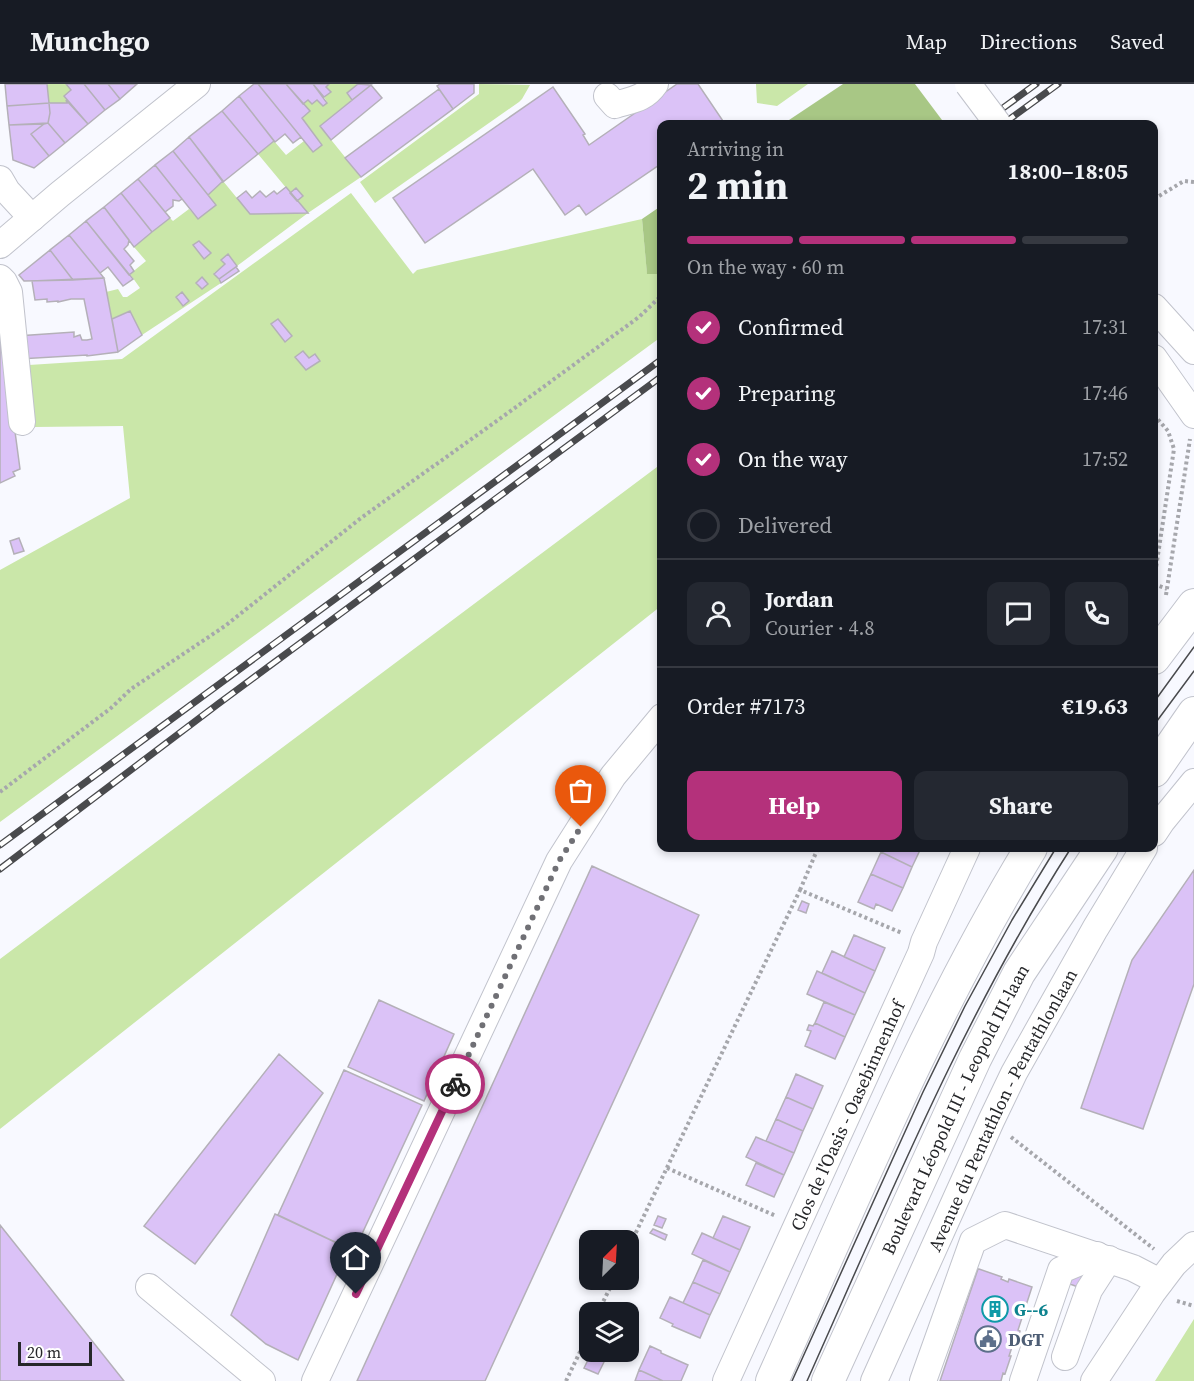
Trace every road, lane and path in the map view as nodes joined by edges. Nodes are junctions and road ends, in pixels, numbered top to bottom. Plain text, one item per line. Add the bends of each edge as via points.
1 (197, 84) edge
2 (655, 84) edge
3 (968, 84) edge
4 (607, 96) dead end
5 (995, 120) edge
6 (0, 178) edge
7 (1194, 182) edge
8 (1158, 197) edge
9 (32, 218) junction
10 (0, 245) edge
11 (0, 278) edge
12 (657, 300) edge
13 (1158, 311) edge
14 (1194, 351) edge
15 (1194, 357) edge
16 (1158, 373) edge
17 (1158, 419) edge
18 (22, 422) dead end
19 (1193, 425) edge
20 (1158, 556) edge
21 (1158, 585) edge
22 (1167, 589) junction
23 (1180, 601) edge
24 (1158, 649) edge
25 (1194, 713) edge
26 (657, 723) edge
27 (1158, 765) edge
28 (1194, 782) edge
29 (0, 792) edge
30 (1158, 826) edge
31 (816, 852) edge
32 (965, 852) edge
33 (1029, 852) edge
34 (1099, 852) edge
35 (1142, 852) edge
36 (800, 890) junction
37 (924, 942) junction
38 (991, 1121) junction
39 (667, 1168) junction
40 (797, 1226) junction
41 (637, 1230) edge
42 (1194, 1245) edge
43 (1103, 1257) junction
44 (1167, 1273) junction
45 (149, 1287) dead end
46 (579, 1354) edge
47 (1065, 1357) dead end
48 (262, 1381) edge
49 (315, 1381) edge
50 (566, 1381) edge
51 (726, 1381) edge
52 (772, 1381) edge
53 (828, 1381) edge
54 (874, 1381) edge
55 (923, 1381) edge
56 (1023, 1381) edge
57 (1094, 1381) edge

1 - 9 street
2 - 4 street via 636,100 615,105
3 - 5 street, bridge
6 - 9 street
7 - 8 path via 1184,181
9 - 10 street
11 - 18 street via 9,292
12 - 29 path via 505,416 361,518 225,626 131,689
13 - 14 street
15 - 16 street
16 - 19 street
17 - 20 path via 1168,431 1174,449
19 - 22 path
21 - 22 path
22 - 23 path
23 - 24 main road
25 - 27 main road
26 - 49 street via 612,777 559,861
28 - 30 street
31 - 36 path
32 - 37 street, Clos de l'Oasis - Oasebinnenhof
33 - 52 main road via 930,1032
34 - 53 main road, Boulevard Léopold III - Leopold III-laan via 1019,973 994,1021
35 - 38 street, Avenue du Pentathlon - Pentathlonlaan via 1089,939
36 - 37 path
36 - 39 path
37 - 40 street, Clos de l'Oasis - Oasebinnenhof
38 - 44 path
38 - 54 street, Avenue du Pentathlon - Pentathlonlaan
39 - 40 path
39 - 41 path
40 - 51 street, Clos de l'Oasis - Oasebinnenhof
42 - 44 street
43 - 44 street via 1133,1268
43 - 47 street
43 - 55 street via 1005,1224 973,1241
43 - 56 street via 1061,1270
44 - 57 street
45 - 48 street
46 - 50 path

